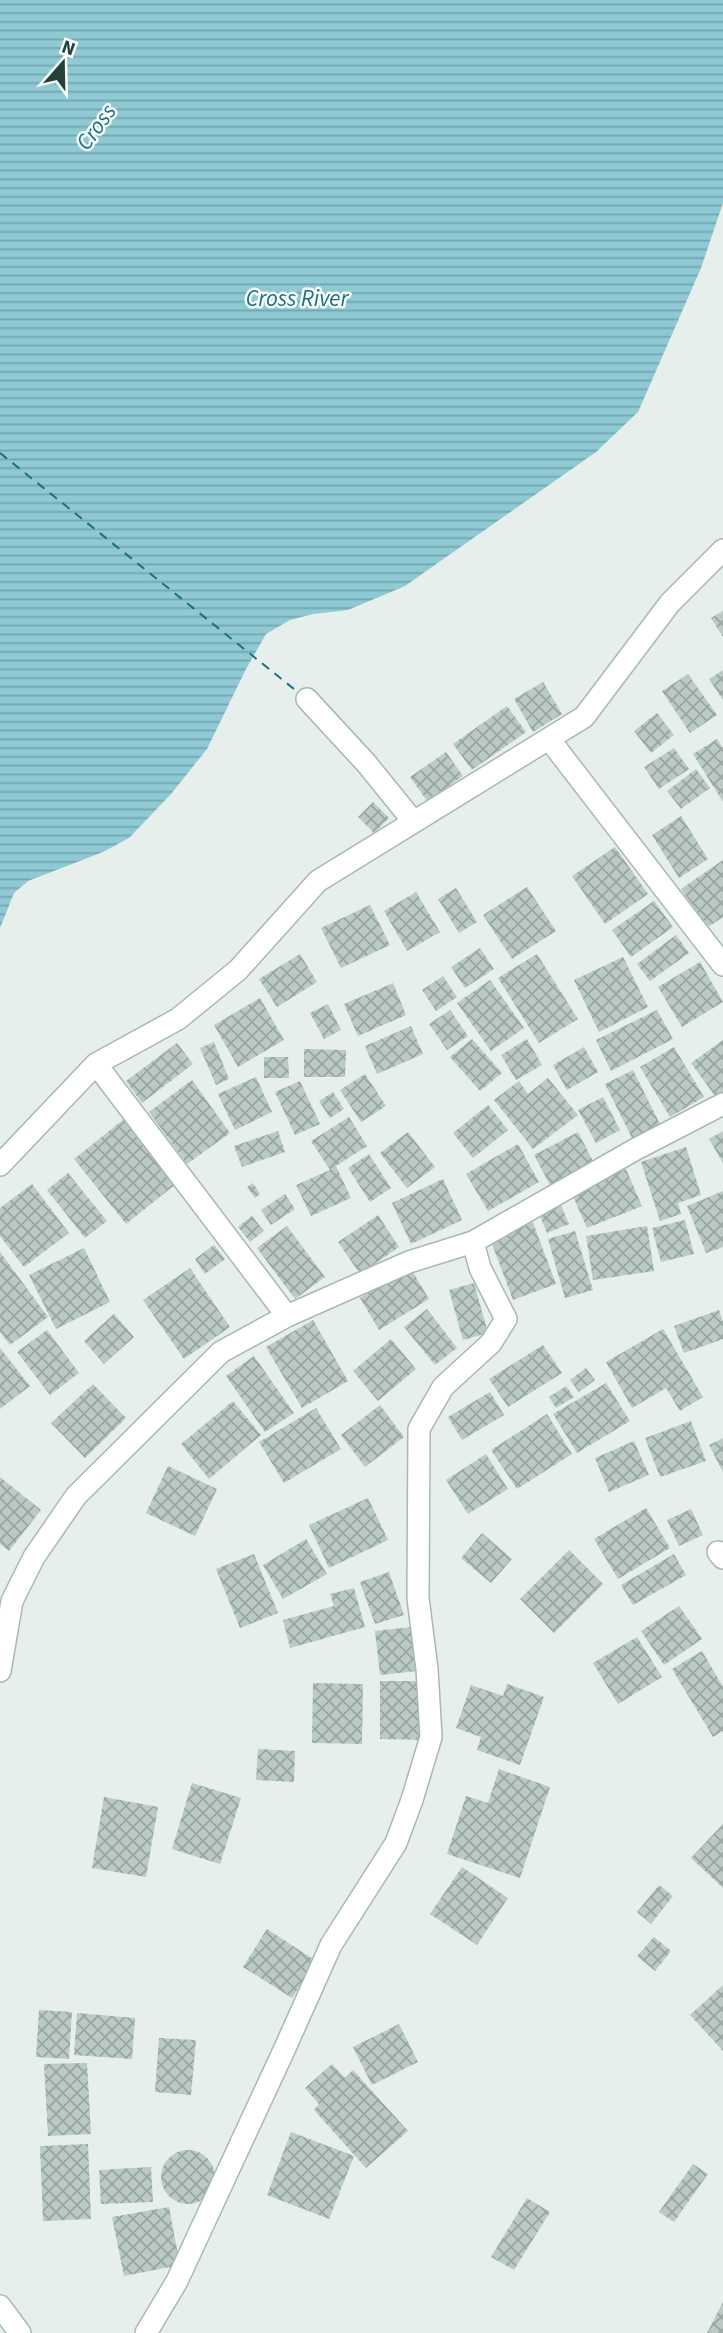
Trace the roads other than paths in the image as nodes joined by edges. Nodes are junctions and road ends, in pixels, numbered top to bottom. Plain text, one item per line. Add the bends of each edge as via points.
1 (723, 550) edge
2 (307, 699) dead end
3 (549, 739) junction
4 (414, 821) junction
5 (723, 965) edge
6 (96, 1063) junction
7 (723, 1104) edge
8 (0, 1165) edge
9 (473, 1242) junction
10 (287, 1316) junction
11 (6, 1598) edge
12 (0, 1671) edge
13 (0, 2306) edge
14 (20, 2333) edge
15 (146, 2333) edge

1 - 3 street via 670,603 584,717
2 - 4 street
3 - 4 street
3 - 5 street
4 - 6 street via 318,881 238,970 178,1019
6 - 8 street
6 - 10 street
7 - 9 street
9 - 10 street via 409,1262
9 - 15 street via 480,1268 506,1320 491,1343 443,1387 419,1429 418,1598 430,1737 412,1800 396,1843 331,1945 177,2281
10 - 11 street via 221,1352 76,1496
11 - 12 street
13 - 14 street

